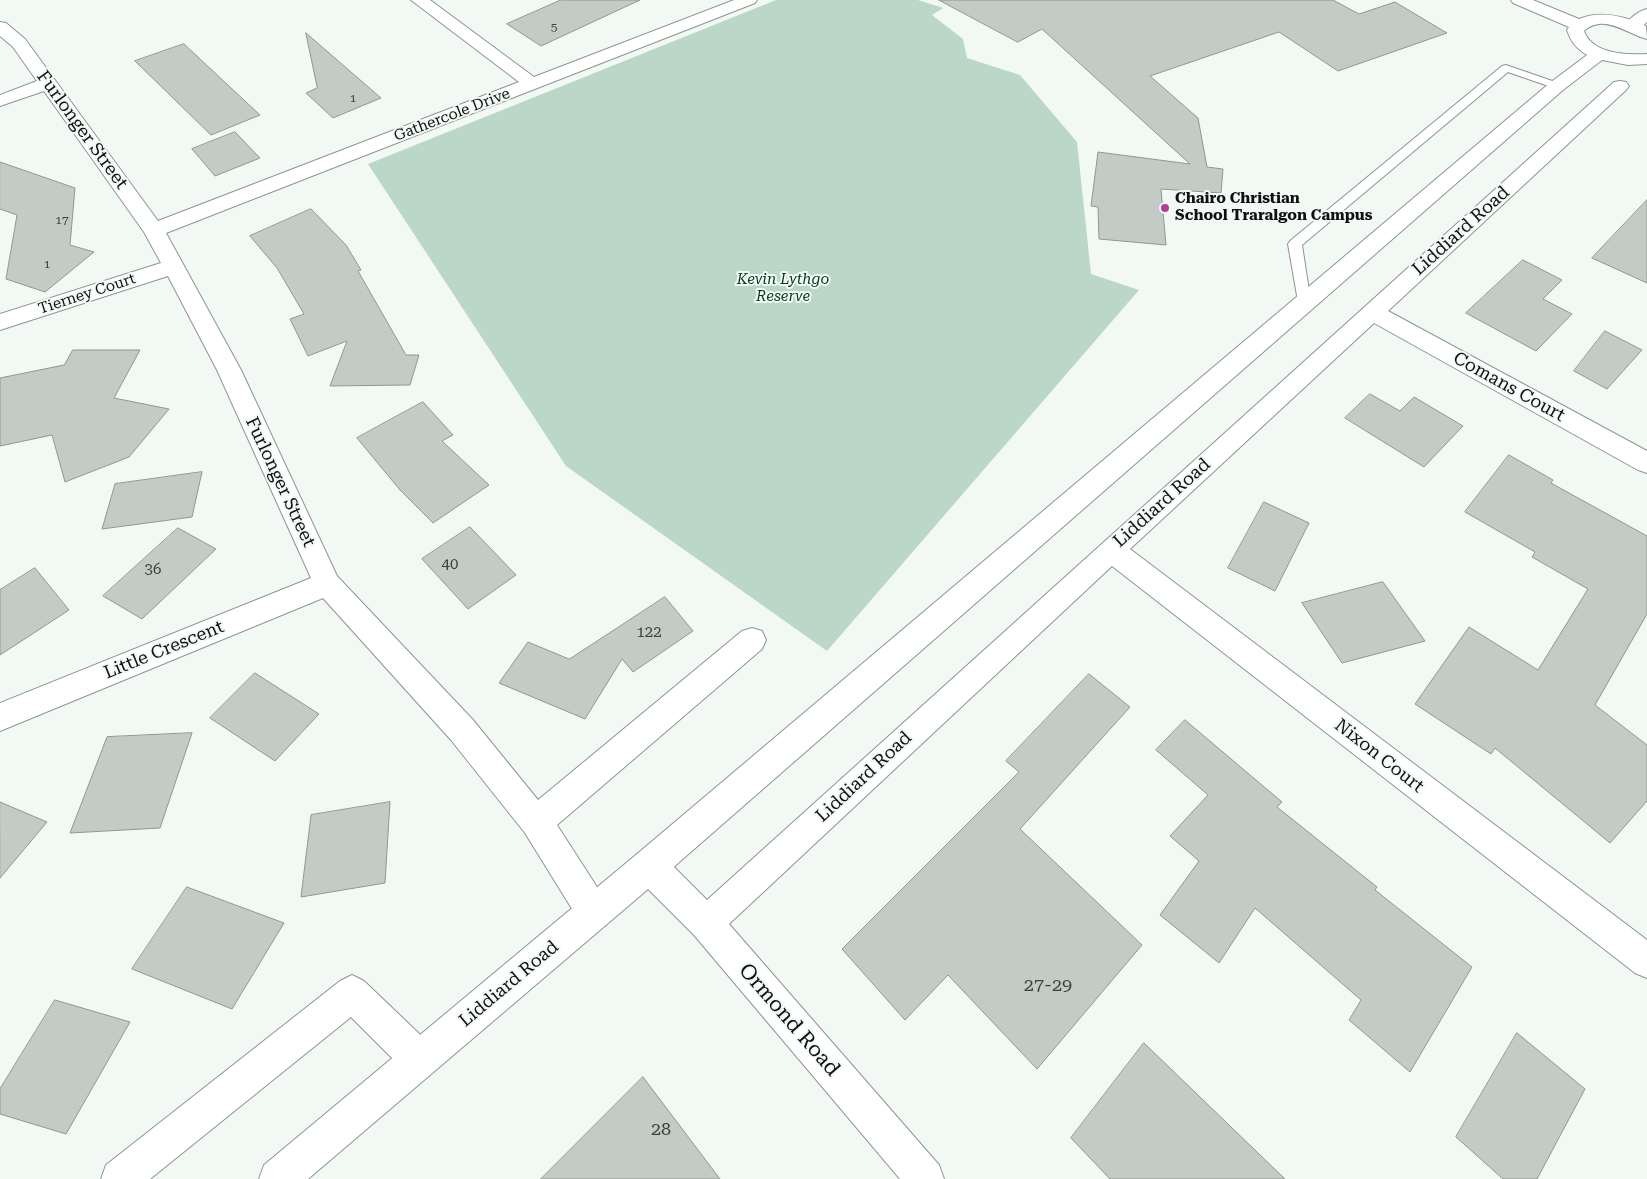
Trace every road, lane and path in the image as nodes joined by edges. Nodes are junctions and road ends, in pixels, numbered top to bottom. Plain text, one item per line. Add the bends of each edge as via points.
1 (419, 0) edge
2 (750, 0) edge
3 (1519, 0) edge
4 (1647, 14) edge
5 (1578, 25) junction
6 (0, 27) edge
7 (1640, 30) edge
8 (1600, 54) junction
9 (1647, 59) edge
10 (48, 83) junction
11 (533, 84) junction
12 (1557, 86) junction
13 (1620, 86) dead end
14 (0, 101) edge
15 (154, 230) junction
16 (174, 266) junction
17 (1304, 304) junction
18 (1372, 312) junction
19 (0, 322) edge
20 (1647, 462) edge
21 (1111, 550) junction
22 (328, 584) junction
23 (752, 640) dead end
24 (0, 717) edge
25 (536, 822) junction
26 (649, 866) junction
27 (594, 913) junction
28 (706, 923) junction
29 (1647, 962) edge
30 (419, 1059) junction
31 (120, 1179) edge
32 (278, 1179) edge
33 (925, 1179) edge

1 - 11 street
2 - 11 street, Gathercole Drive
3 - 5 street
4 - 7 street
5 - 7 street via 1607,20
5 - 8 street via 1576,36
6 - 10 street, Furlonger Street via 20,44
8 - 9 street via 1626,60
8 - 12 street, Liddiard Road
10 - 14 street
10 - 15 street, Furlonger Street
11 - 15 street, Gathercole Drive
12 - 17 street, Liddiard Road
12 - 17 lane via 1506,68 1295,244
13 - 18 street, Liddiard Road
15 - 16 street, Furlonger Street
16 - 19 street, Tierney Court
16 - 22 street, Furlonger Street via 229,370
17 - 26 street, Liddiard Road
18 - 20 street, Comans Court
18 - 21 street, Liddiard Road
21 - 28 street, Liddiard Road
21 - 29 street, Nixon Court
22 - 24 street, Little Crescent
22 - 25 street, Furlonger Street via 462,730
23 - 25 street
25 - 27 street, Furlonger Street
26 - 27 street, Liddiard Road
26 - 28 street, Ormond Road
27 - 30 street, Liddiard Road
28 - 33 street, Ormond Road
30 - 31 street via 352,993
30 - 32 street, Liddiard Road

